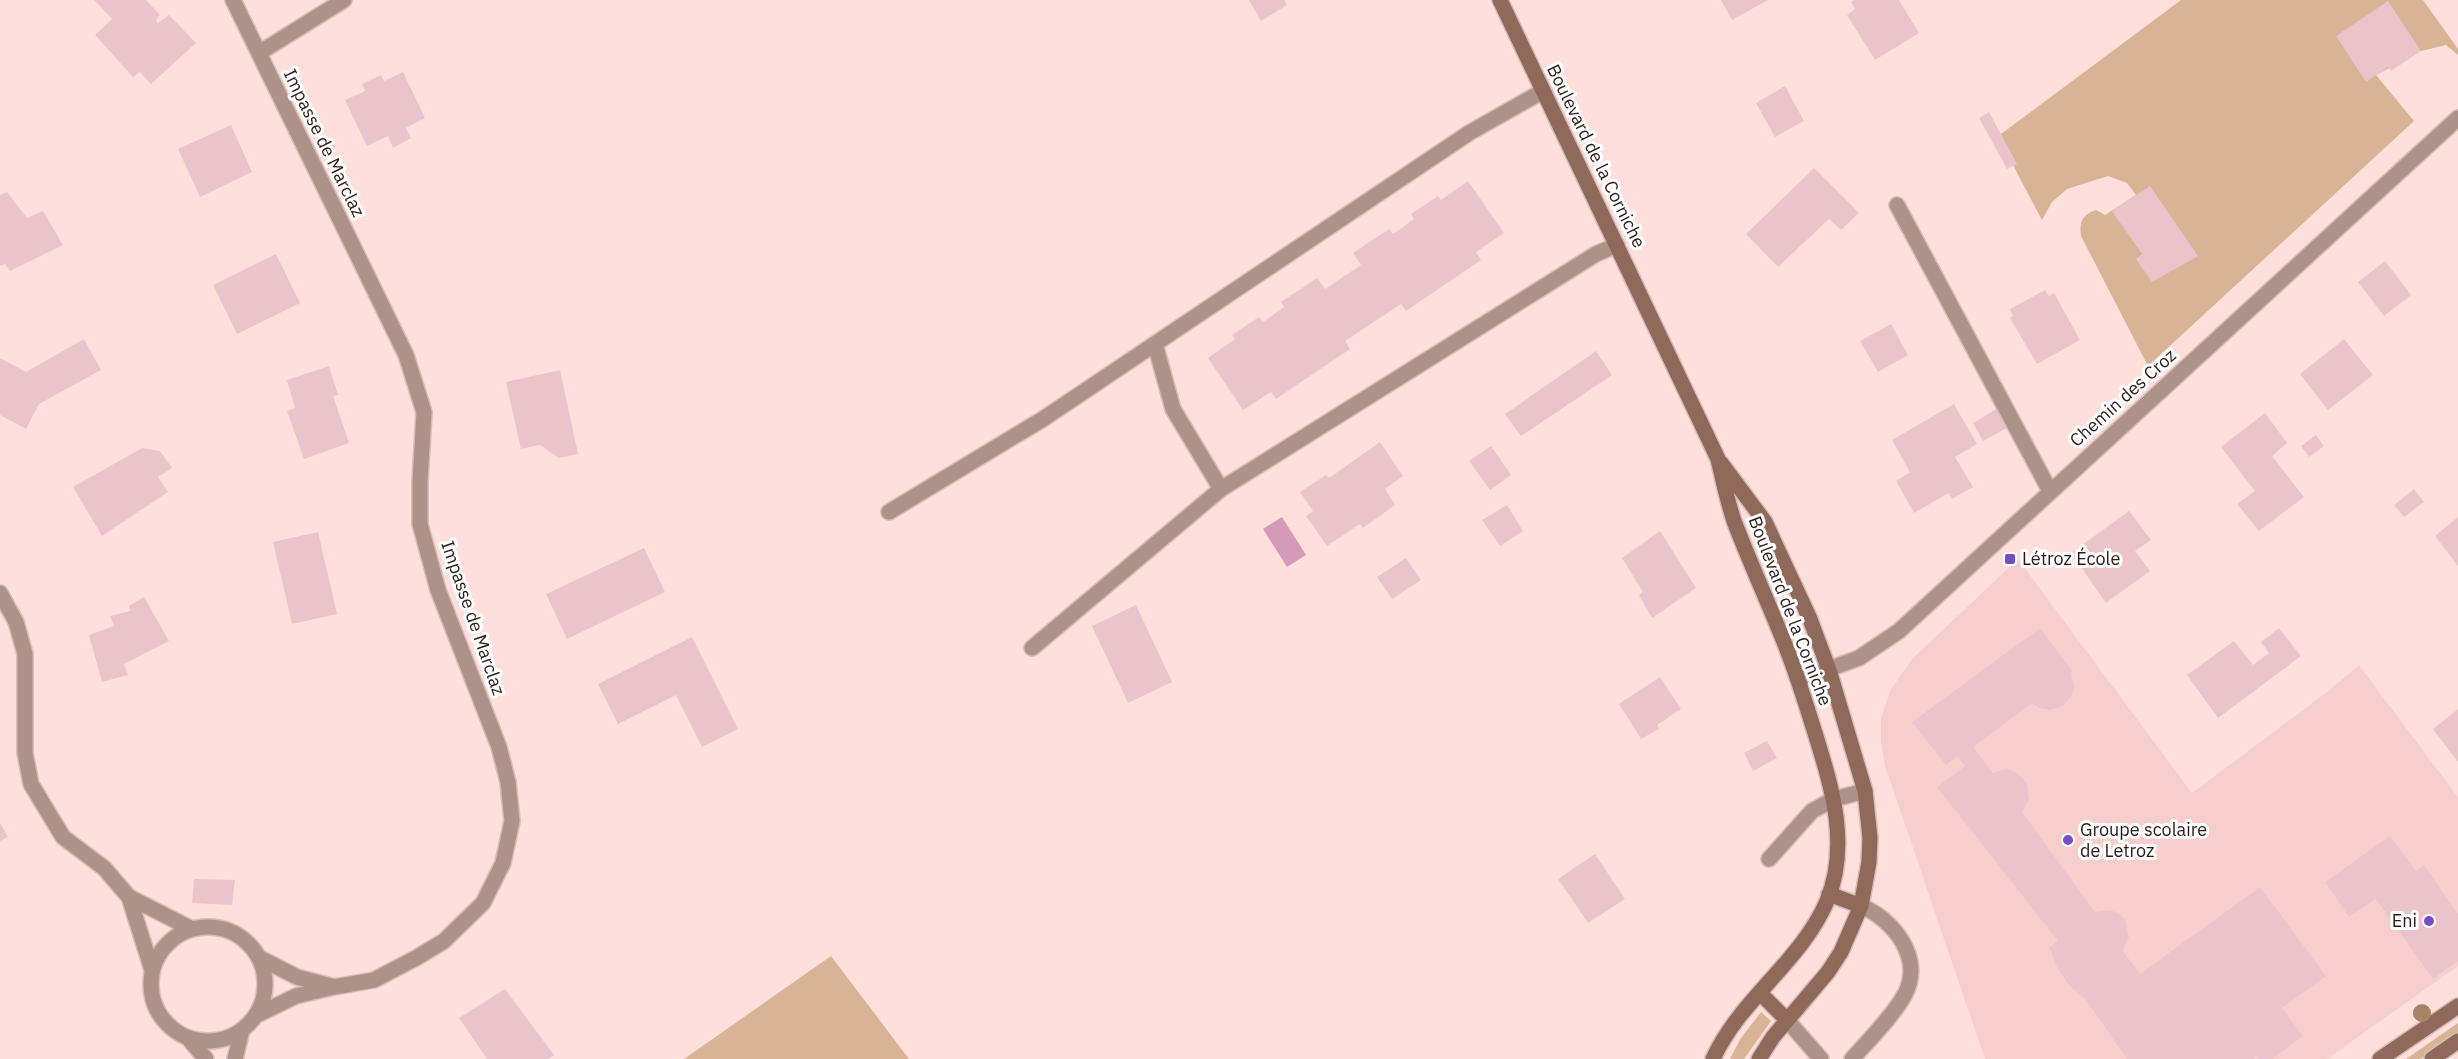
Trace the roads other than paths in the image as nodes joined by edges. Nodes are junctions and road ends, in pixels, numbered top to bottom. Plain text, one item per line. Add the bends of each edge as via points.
1 (233, 0) edge
2 (344, 0) edge
3 (1500, 0) edge
4 (259, 53) junction
5 (1544, 90) junction
6 (2458, 118) edge
7 (1897, 205) dead end
8 (1617, 245) junction
9 (1155, 344) junction
10 (1718, 459) junction
11 (1221, 489) junction
12 (2050, 491) junction
13 (888, 513) dead end
14 (0, 593) edge
15 (1032, 648) dead end
16 (1829, 670) junction
17 (1799, 680) junction
18 (1865, 790) junction
19 (1834, 799) junction
20 (1769, 859) dead end
21 (1829, 894) junction
22 (129, 897) junction
23 (1861, 906) junction
24 (192, 929) junction
25 (258, 957) junction
26 (152, 970) junction
27 (334, 987) junction
28 (1760, 993) junction
29 (2458, 1006) edge
30 (255, 1016) junction
31 (1787, 1020) junction
32 (242, 1030) junction
33 (188, 1038) junction
34 (2458, 1041) edge
35 (206, 1059) edge
36 (235, 1059) edge
37 (1713, 1059) edge
38 (1759, 1059) edge
39 (1821, 1059) edge
40 (1852, 1059) edge
41 (2380, 1059) edge
42 (2432, 1059) edge

1 - 4 street, Impasse de Marclaz
2 - 4 street
3 - 5 street, Boulevard de la Corniche
4 - 27 street, Impasse de Marclaz via 406,355 424,412 420,524 438,590 499,747 512,821 503,863 483,903 444,940 374,980
5 - 8 street, Boulevard de la Corniche
5 - 9 street via 1469,133
6 - 12 street, Chemin des Croz
7 - 12 street
8 - 10 street, Boulevard de la Corniche
8 - 11 street via 1596,254
9 - 11 street via 1173,409
9 - 13 street via 1043,419
10 - 16 street, Boulevard de la Corniche via 1765,522
10 - 17 street, Boulevard de la Corniche via 1733,519
11 - 15 street
12 - 16 street, Chemin des Croz via 1899,631 1875,649
14 - 22 street, Impasse de Marclaz via 16,622 25,654 25,753 31,784 63,837 104,868
16 - 17 street, Chemin des Croz
16 - 18 street, Boulevard de la Corniche
17 - 19 street, Boulevard de la Corniche
18 - 19 street
18 - 23 street, Boulevard de la Corniche via 1870,838
19 - 20 street via 1802,820
19 - 21 street, Boulevard de la Corniche via 1838,849
21 - 23 street
21 - 28 street, Boulevard de la Corniche via 1809,934
22 - 24 street, Impasse de Marclaz
22 - 26 street, Impasse de Marclaz
23 - 31 street, Boulevard de la Corniche via 1852,931 1828,972
23 - 40 street via 1898,933 1910,974 1905,994
24 - 25 street, Impasse de Marclaz via 212,927 231,931 246,941
24 - 26 street via 173,938 159,953
25 - 27 street, Impasse de Marclaz via 297,977
25 - 30 street, Impasse de Marclaz via 265,993
26 - 33 street, Impasse de Marclaz via 150,990 157,1010 169,1026
27 - 30 street, Impasse de Marclaz via 296,996
28 - 31 street
28 - 37 street, Boulevard de la Corniche via 1729,1031
29 - 41 street
30 - 32 street, Impasse de Marclaz
31 - 38 street, Boulevard de la Corniche
31 - 39 street
32 - 33 street, Impasse de Marclaz via 208,1041
32 - 36 street, Impasse de Marclaz
33 - 35 street, Impasse de Marclaz
34 - 42 street

